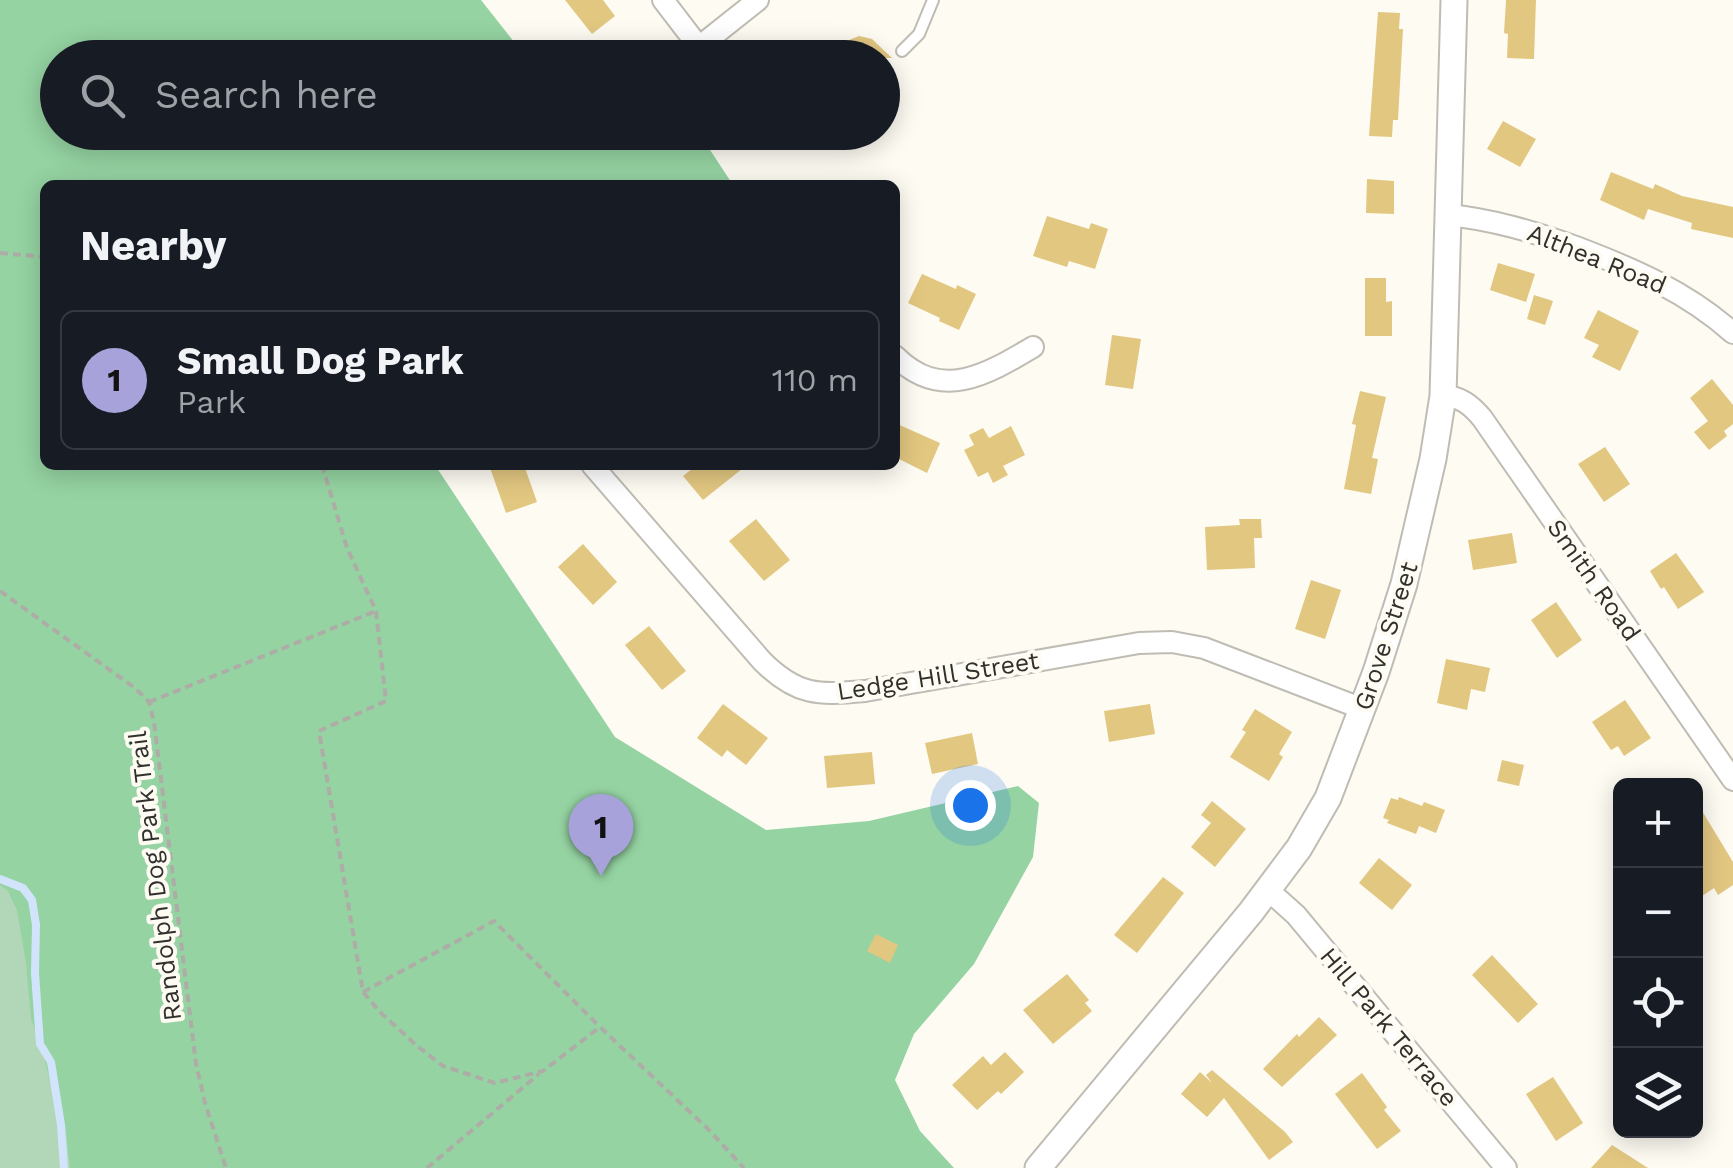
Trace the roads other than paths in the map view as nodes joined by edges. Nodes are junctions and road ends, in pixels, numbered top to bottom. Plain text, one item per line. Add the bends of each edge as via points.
1 (662, 0) edge
2 (758, 0) edge
3 (933, 0) edge
4 (1454, 0) edge
5 (685, 40) edge
6 (707, 40) edge
7 (902, 52) dead end
8 (1448, 215) junction
9 (1730, 326) edge
10 (1033, 348) dead end
11 (900, 361) edge
12 (1443, 396) junction
13 (600, 470) edge
14 (1363, 709) junction
15 (1733, 780) edge
16 (1268, 890) junction
17 (1038, 1168) edge
18 (1506, 1168) edge

1 - 5 street
2 - 6 street
3 - 7 lane
4 - 8 street, Grove Street
8 - 9 street, Althea Road via 1508,225 1628,268
8 - 12 street, Grove Street
10 - 11 street via 994,370 954,381 928,379
12 - 14 street, Grove Street via 1404,584
12 - 15 street, Smith Road via 1465,402 1482,418
13 - 14 street, Ledge Hill Street via 762,661 800,689 865,691 1172,642 1221,653
14 - 16 street, Grove Street via 1328,798
16 - 17 street, Grove Street
16 - 18 street, Hill Park Terrace via 1306,926

